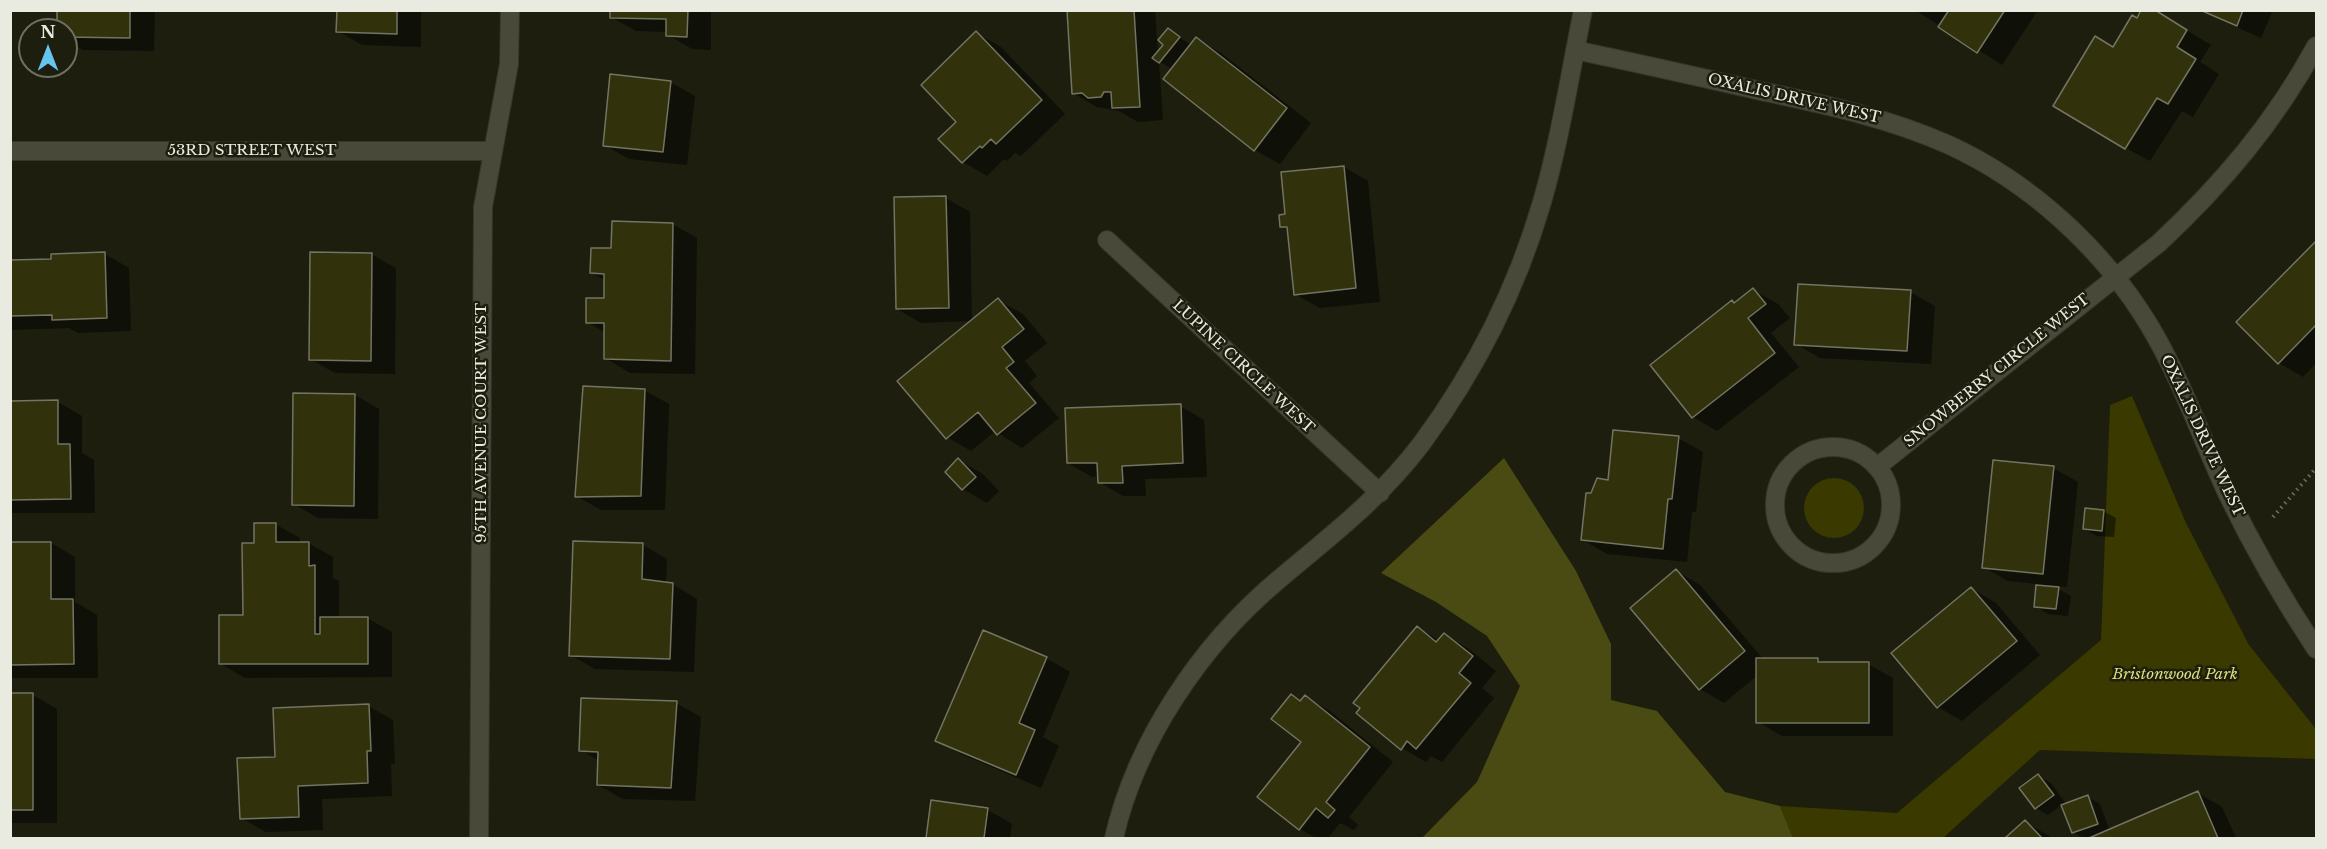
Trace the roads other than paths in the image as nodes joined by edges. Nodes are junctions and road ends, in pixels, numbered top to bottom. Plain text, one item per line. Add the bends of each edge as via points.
1 (510, 10) edge
2 (1583, 10) edge
3 (2316, 46) edge
4 (1575, 50) junction
5 (10, 151) edge
6 (493, 151) junction
7 (1107, 240) dead end
8 (2116, 276) junction
9 (1877, 467) junction
10 (1380, 493) junction
11 (2316, 649) edge
12 (479, 838) edge
13 (1114, 838) edge

1 - 6 street, 95TH AVENUE COURT WEST via 509,64
2 - 4 street
3 - 8 street, SNOWBERRY CIRCLE WEST via 2270,122 2236,165 2159,243
4 - 8 street, OXALIS DRIVE WEST via 1870,114 1950,145 2023,189 2088,244
4 - 10 street via 1542,202 1499,313 1472,365 1422,442
5 - 6 street, 53RD STREET WEST
6 - 12 street, 95TH AVENUE COURT WEST via 483,207
7 - 10 street, LUPINE CIRCLE WEST
8 - 9 street, SNOWBERRY CIRCLE WEST
8 - 11 street, OXALIS DRIVE WEST via 2177,375 2251,541
9 - 9 street via 1853,450 1833,446 1796,459 1782,474 1775,493 1774,513 1793,549 1810,559 1847,562 1878,543 1888,527 1892,509 1890,491
10 - 13 street via 1333,537 1275,582 1217,641 1169,708 1149,744

